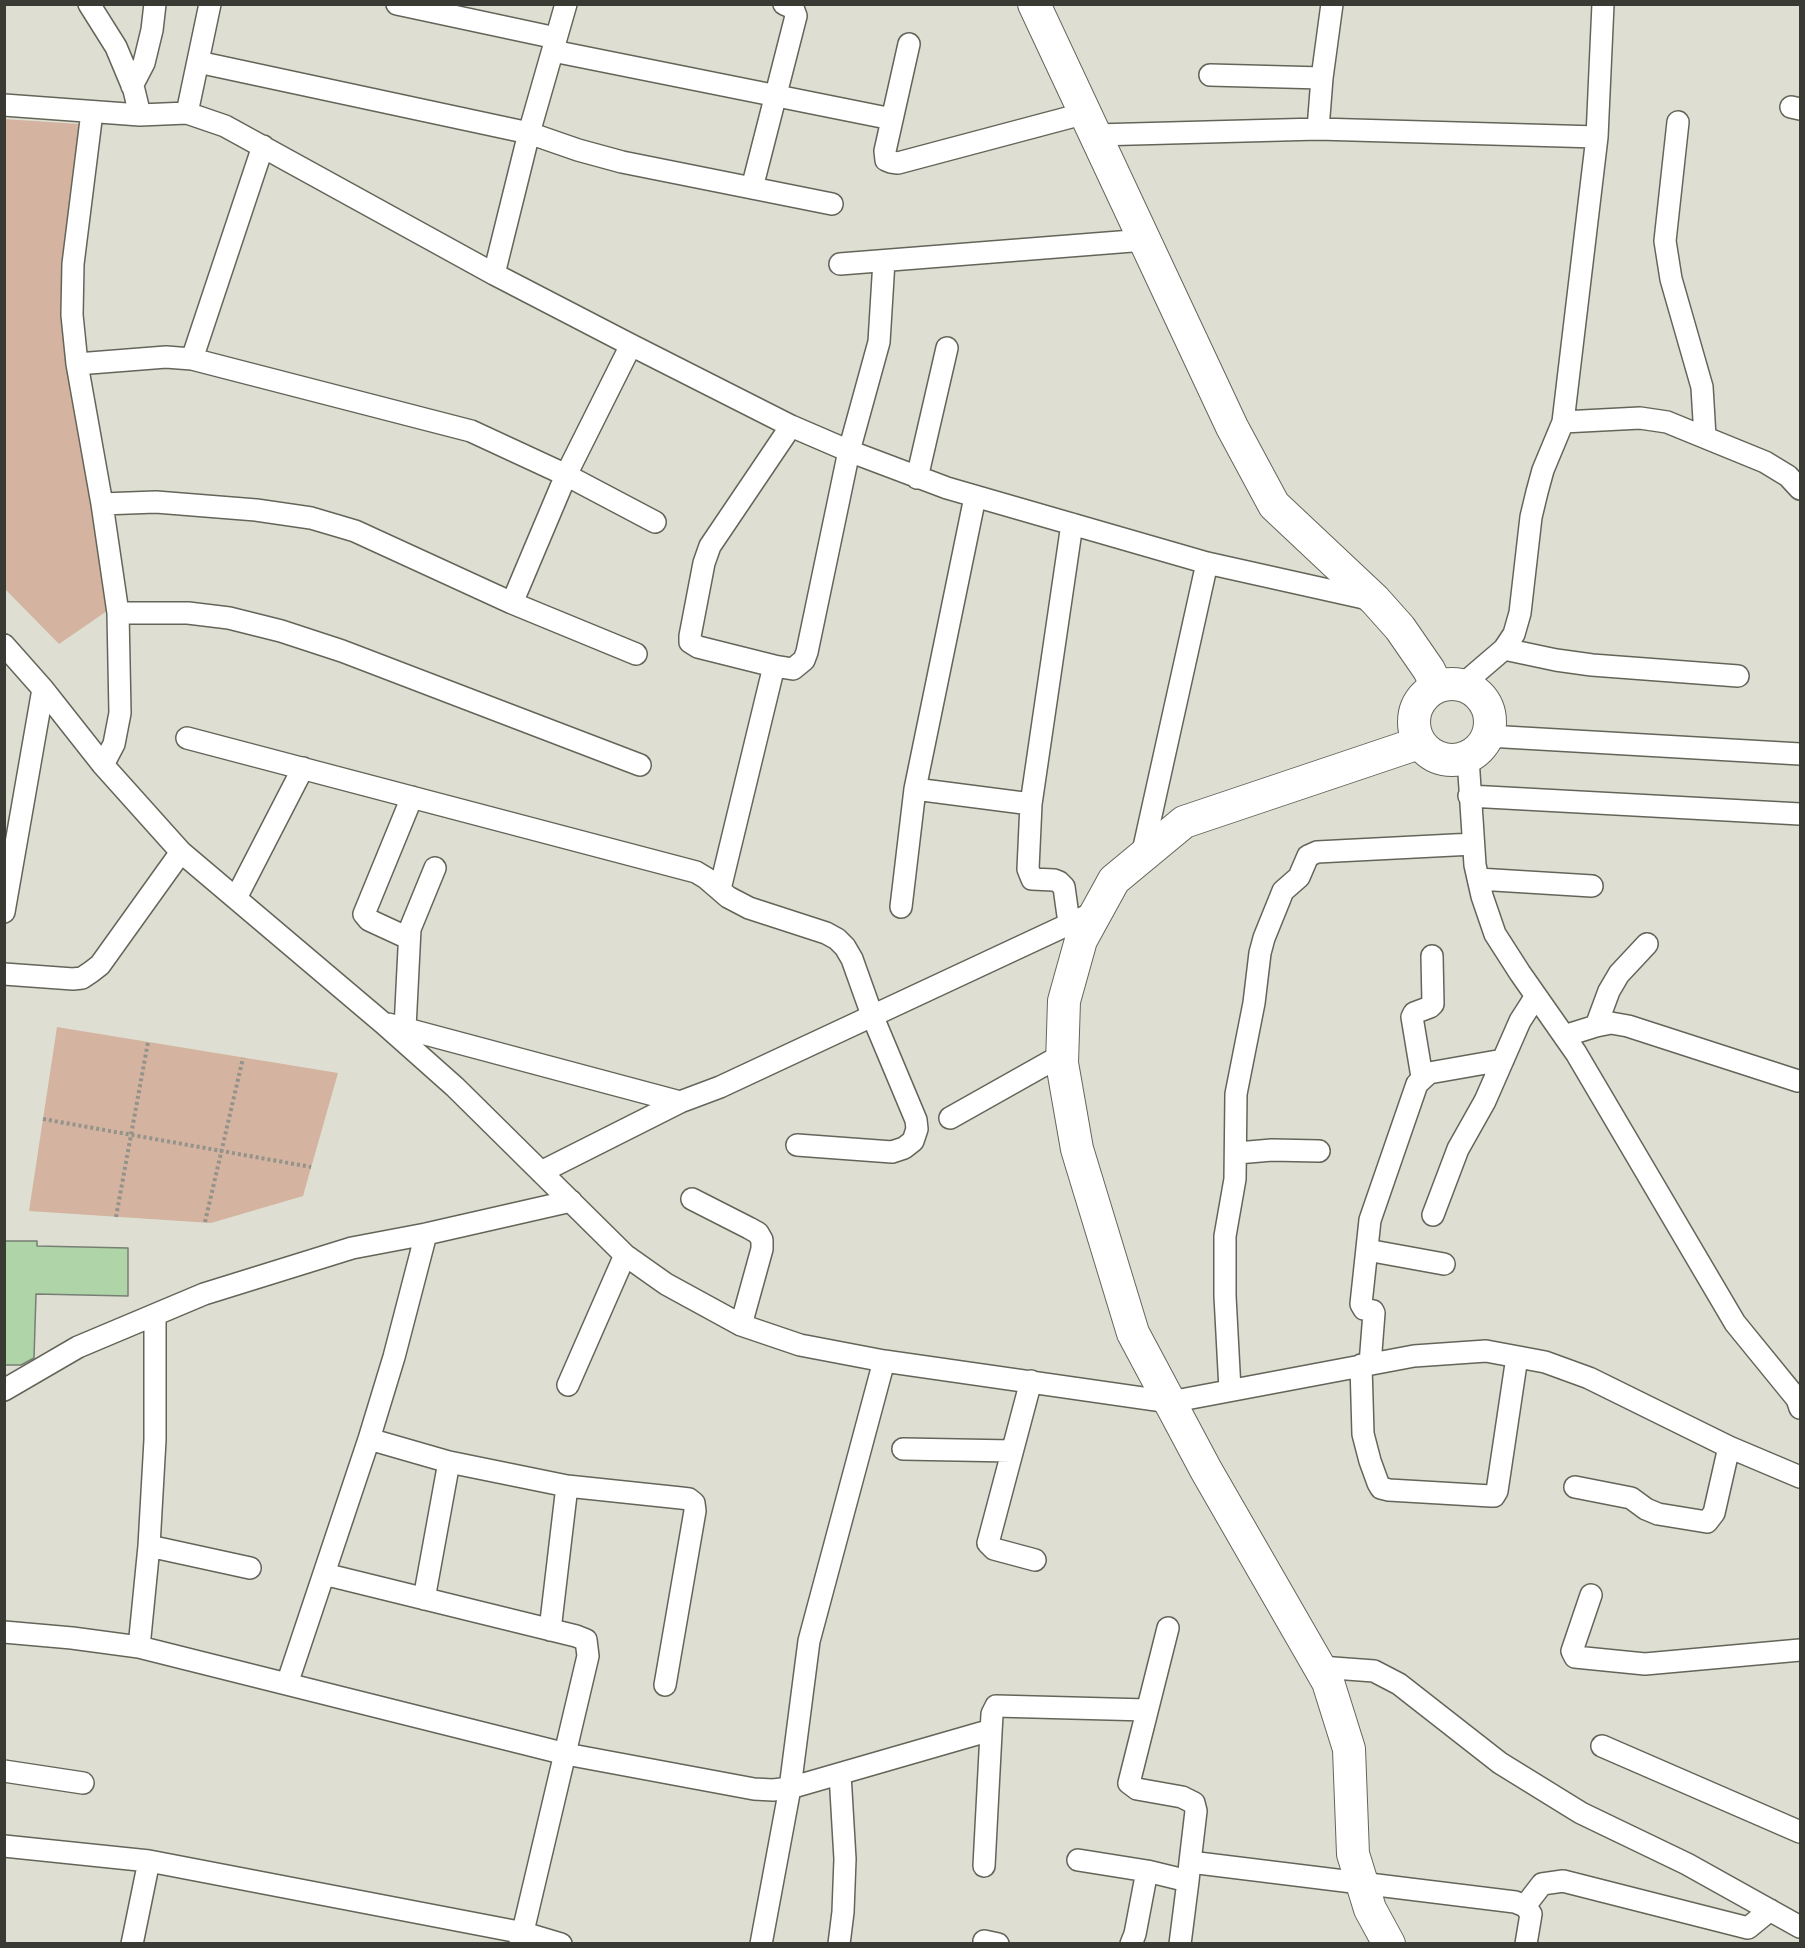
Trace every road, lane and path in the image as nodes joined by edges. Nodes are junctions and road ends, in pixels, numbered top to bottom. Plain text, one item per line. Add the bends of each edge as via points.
1 (89, 4) edge
2 (155, 4) edge
3 (210, 4) edge
4 (398, 4) edge
5 (566, 4) edge
6 (784, 4) edge
7 (1034, 4) edge
8 (1332, 4) edge
9 (1603, 4) edge
10 (909, 44) dead end
11 (554, 45) junction
12 (198, 62) junction
13 (1210, 75) dead end
14 (1322, 78) junction
15 (132, 86) junction
16 (775, 96) junction
17 (4, 105) edge
18 (92, 112) junction
19 (187, 113) junction
20 (140, 115) junction
21 (892, 119) junction
22 (1678, 122) dead end
23 (1091, 124) junction
24 (1318, 129) junction
25 (529, 132) junction
26 (1597, 137) junction
27 (263, 147) junction
28 (752, 188) junction
29 (832, 204) dead end
30 (1145, 240) junction
31 (884, 261) junction
32 (840, 264) dead end
33 (494, 273) junction
34 (631, 345) junction
35 (947, 348) dead end
36 (192, 359) junction
37 (77, 364) junction
38 (1563, 422) junction
39 (791, 426) junction
40 (1706, 437) junction
41 (849, 451) junction
42 (566, 475) junction
43 (917, 478) junction
44 (1800, 489) edge
45 (975, 497) junction
46 (102, 504) junction
47 (655, 522) dead end
48 (1072, 524) junction
49 (1207, 563) junction
50 (1375, 600) junction
51 (512, 603) junction
52 (118, 613) junction
53 (4, 645) edge
54 (1504, 649) junction
55 (636, 654) dead end
56 (774, 666) junction
57 (1738, 676) dead end
58 (1450, 686) junction
59 (43, 689) junction
60 (188, 738) dead end
61 (1419, 743) junction
62 (1478, 747) junction
63 (1800, 754) edge
64 (103, 765) junction
65 (640, 765) dead end
66 (303, 768) junction
67 (915, 789) junction
68 (1469, 796) junction
69 (412, 797) junction
70 (1031, 804) junction
71 (1800, 814) edge
72 (1473, 844) junction
73 (181, 852) junction
74 (1142, 856) junction
75 (435, 868) dead end
76 (1478, 879) junction
77 (1592, 886) dead end
78 (720, 889) junction
79 (236, 898) junction
80 (901, 907) dead end
81 (4, 912) edge
82 (1083, 917) junction
83 (408, 938) junction
84 (1647, 944) dead end
85 (1432, 956) dead end
86 (4, 974) edge
87 (1536, 996) junction
88 (872, 1015) junction
89 (383, 1023) junction
90 (1596, 1026) junction
91 (405, 1028) junction
92 (1564, 1036) junction
93 (148, 1042) dead end
94 (1062, 1055) junction
95 (243, 1058) dead end
96 (1503, 1060) junction
97 (1422, 1077) junction
98 (1798, 1081) dead end
99 (680, 1102) junction
100 (950, 1118) dead end
101 (43, 1119) dead end
102 (797, 1145) dead end
103 (1318, 1150) dead end
104 (1237, 1153) junction
105 (311, 1167) dead end
106 (541, 1172) junction
107 (692, 1199) dead end
108 (571, 1201) junction
109 (1433, 1215) dead end
110 (116, 1217) dead end
111 (205, 1222) dead end
112 (426, 1234) junction
113 (1366, 1250) junction
114 (625, 1255) junction
115 (1444, 1264) dead end
116 (155, 1315) junction
117 (741, 1324) junction
118 (1517, 1357) junction
119 (884, 1361) junction
120 (1365, 1365) junction
121 (1031, 1382) junction
122 (568, 1384) dead end
123 (4, 1390) edge
124 (1230, 1390) junction
125 (1170, 1402) junction
126 (1800, 1408) edge
127 (369, 1439) junction
128 (1729, 1447) junction
129 (903, 1449) dead end
130 (1012, 1451) junction
131 (449, 1462) junction
132 (1800, 1477) edge
133 (567, 1486) junction
134 (1575, 1487) dead end
135 (148, 1546) junction
136 (1035, 1560) dead end
137 (250, 1568) dead end
138 (324, 1574) junction
139 (1591, 1595) dead end
140 (424, 1599) junction
141 (1167, 1628) dead end
142 (550, 1630) junction
143 (4, 1632) edge
144 (139, 1647) junction
145 (1800, 1650) edge
146 (1320, 1667) junction
147 (287, 1684) junction
148 (665, 1684) dead end
149 (1146, 1710) junction
150 (991, 1730) junction
151 (1602, 1746) dead end
152 (566, 1754) junction
153 (4, 1772) edge
154 (840, 1774) junction
155 (83, 1783) dead end
156 (790, 1788) junction
157 (1800, 1832) edge
158 (4, 1846) edge
159 (1078, 1860) dead end
160 (149, 1861) junction
161 (984, 1866) dead end
162 (1147, 1871) junction
163 (1189, 1872) junction
164 (1363, 1884) junction
165 (1525, 1906) junction
166 (1770, 1910) junction
167 (1800, 1927) edge
168 (522, 1938) edge
169 (132, 1944) edge
170 (561, 1944) edge
171 (761, 1944) edge
172 (839, 1944) edge
173 (1131, 1944) edge
174 (1180, 1944) edge
175 (1389, 1944) edge
176 (1526, 1944) edge

1 - 15 street via 116,47
2 - 15 street via 144,63
3 - 12 street
4 - 11 street
5 - 11 street
6 - 16 street via 794,8 796,16
7 - 23 highway
8 - 14 street
9 - 26 street
10 - 21 street
11 - 16 street
11 - 25 street
12 - 19 street
12 - 25 street
13 - 14 street
14 - 24 street
15 - 20 street
16 - 21 street
16 - 28 street
17 - 18 street
18 - 20 street
18 - 37 street via 73,264 72,315
19 - 20 street
19 - 27 street via 225,126
21 - 23 street via 885,157 898,163
22 - 40 street via 1665,241 1671,279 1702,387
23 - 24 street
23 - 30 highway
24 - 26 street
25 - 28 street via 622,162
25 - 33 street
26 - 38 street
27 - 33 street
27 - 36 street
28 - 29 street
30 - 31 street
30 - 50 highway via 1232,427 1274,506
31 - 32 street
31 - 41 street via 879,342
33 - 34 street
34 - 39 street
34 - 42 street
35 - 43 street
36 - 37 street via 166,357
36 - 42 street via 471,431
37 - 46 street
38 - 40 street via 1640,418 1667,422
38 - 54 street via 1537,492 1520,613
39 - 41 street
39 - 56 street via 710,546 690,636 690,642 698,648
40 - 44 street via 1765,462
41 - 43 street
41 - 56 street via 807,652 793,669
42 - 47 street
42 - 51 street
43 - 45 street
45 - 48 street
45 - 67 street
46 - 51 street via 156,502 311,518 355,531
46 - 52 street
48 - 49 street
48 - 70 street
49 - 50 street
49 - 74 street
50 - 58 highway via 1429,670
51 - 55 street
52 - 64 street via 120,713 114,744
52 - 65 street via 188,613 281,631
53 - 59 street
54 - 57 street via 1556,660
54 - 58 street
56 - 78 street
58 - 61 highway via 1423,697 1416,707 1414,732
58 - 62 highway via 1480,697 1490,718
59 - 64 street
59 - 81 street
60 - 66 street
61 - 62 highway via 1442,760 1455,761
61 - 74 highway via 1184,822
62 - 63 street
62 - 68 street
64 - 73 street
66 - 69 street
66 - 79 street
67 - 70 street
67 - 80 street
68 - 71 street
68 - 72 street
69 - 78 street via 696,872
69 - 83 street via 364,914
70 - 82 street via 1029,874 1032,879 1059,882
72 - 76 street
72 - 104 street via 1317,852 1308,856 1299,877 1283,891 1260,953 1236,1094
73 - 79 street
73 - 86 street via 91,972 73,979
74 - 82 highway via 1114,880
75 - 83 street
76 - 77 street
76 - 87 street via 1495,934
78 - 88 street via 748,908 837,939 852,959
79 - 89 street
82 - 88 street
82 - 94 highway via 1081,940 1064,1001
83 - 91 street
84 - 90 street via 1619,974
85 - 97 street via 1433,1004 1412,1017
87 - 92 street
87 - 96 street
88 - 99 street
88 - 102 street via 916,1120 913,1141 892,1152
89 - 91 street
89 - 106 street
90 - 92 street
90 - 98 street via 1611,1023 1645,1030
91 - 99 street
92 - 126 street via 1735,1323 1797,1399
93 - 110 path
94 - 100 street
94 - 125 highway via 1077,1149 1133,1333
95 - 111 path
96 - 97 street via 1429,1072
96 - 109 street via 1458,1149
97 - 113 street via 1374,1203
99 - 106 street
101 - 105 path
103 - 104 street
104 - 124 street via 1225,1236
106 - 108 street
107 - 117 street via 758,1233 762,1240
108 - 112 street
108 - 114 street
112 - 116 street via 352,1248 204,1294
112 - 127 street
113 - 115 street
113 - 120 street via 1361,1304 1374,1313
114 - 117 street via 666,1284
114 - 122 street
116 - 123 street via 78,1347
116 - 135 street via 155,1440
117 - 119 street via 800,1345
118 - 120 street via 1486,1352 1414,1356
118 - 120 street via 1494,1496 1382,1488 1363,1434
118 - 128 street via 1590,1378
119 - 121 street
119 - 156 street via 809,1641
120 - 124 street
121 - 125 street
121 - 130 street
124 - 125 street
125 - 146 highway
127 - 131 street
127 - 138 street
128 - 132 street
128 - 134 street via 1714,1513 1707,1522 1658,1514 1630,1498
129 - 130 street
130 - 136 street via 988,1543 994,1549
131 - 133 street
131 - 140 street
133 - 142 street
133 - 148 street via 689,1499 694,1503
135 - 137 street
135 - 144 street
138 - 140 street
138 - 147 street
139 - 145 street via 1572,1651 1575,1657 1645,1664
140 - 142 street
141 - 149 street
142 - 152 street via 586,1640 588,1648
143 - 144 street
144 - 147 street
146 - 164 highway via 1348,1749 1353,1854
146 - 166 street via 1374,1671 1399,1684 1500,1763 1581,1813 1687,1864
147 - 152 street
149 - 150 street via 1000,1704 993,1709
149 - 163 street via 1129,1783 1137,1789 1194,1803
150 - 154 street
150 - 161 street
151 - 157 street
152 - 156 street via 754,1789
152 - 168 street
153 - 155 street
154 - 156 street
154 - 172 street via 845,1859
156 - 171 street
158 - 160 street
159 - 162 street
160 - 168 street
160 - 169 street
162 - 163 street
162 - 173 street
163 - 164 street
163 - 174 street
164 - 165 street
164 - 175 highway via 1370,1909
165 - 166 street via 1542,1884 1563,1881 1748,1928
165 - 176 street via 1531,1914
166 - 167 street
168 - 170 street

